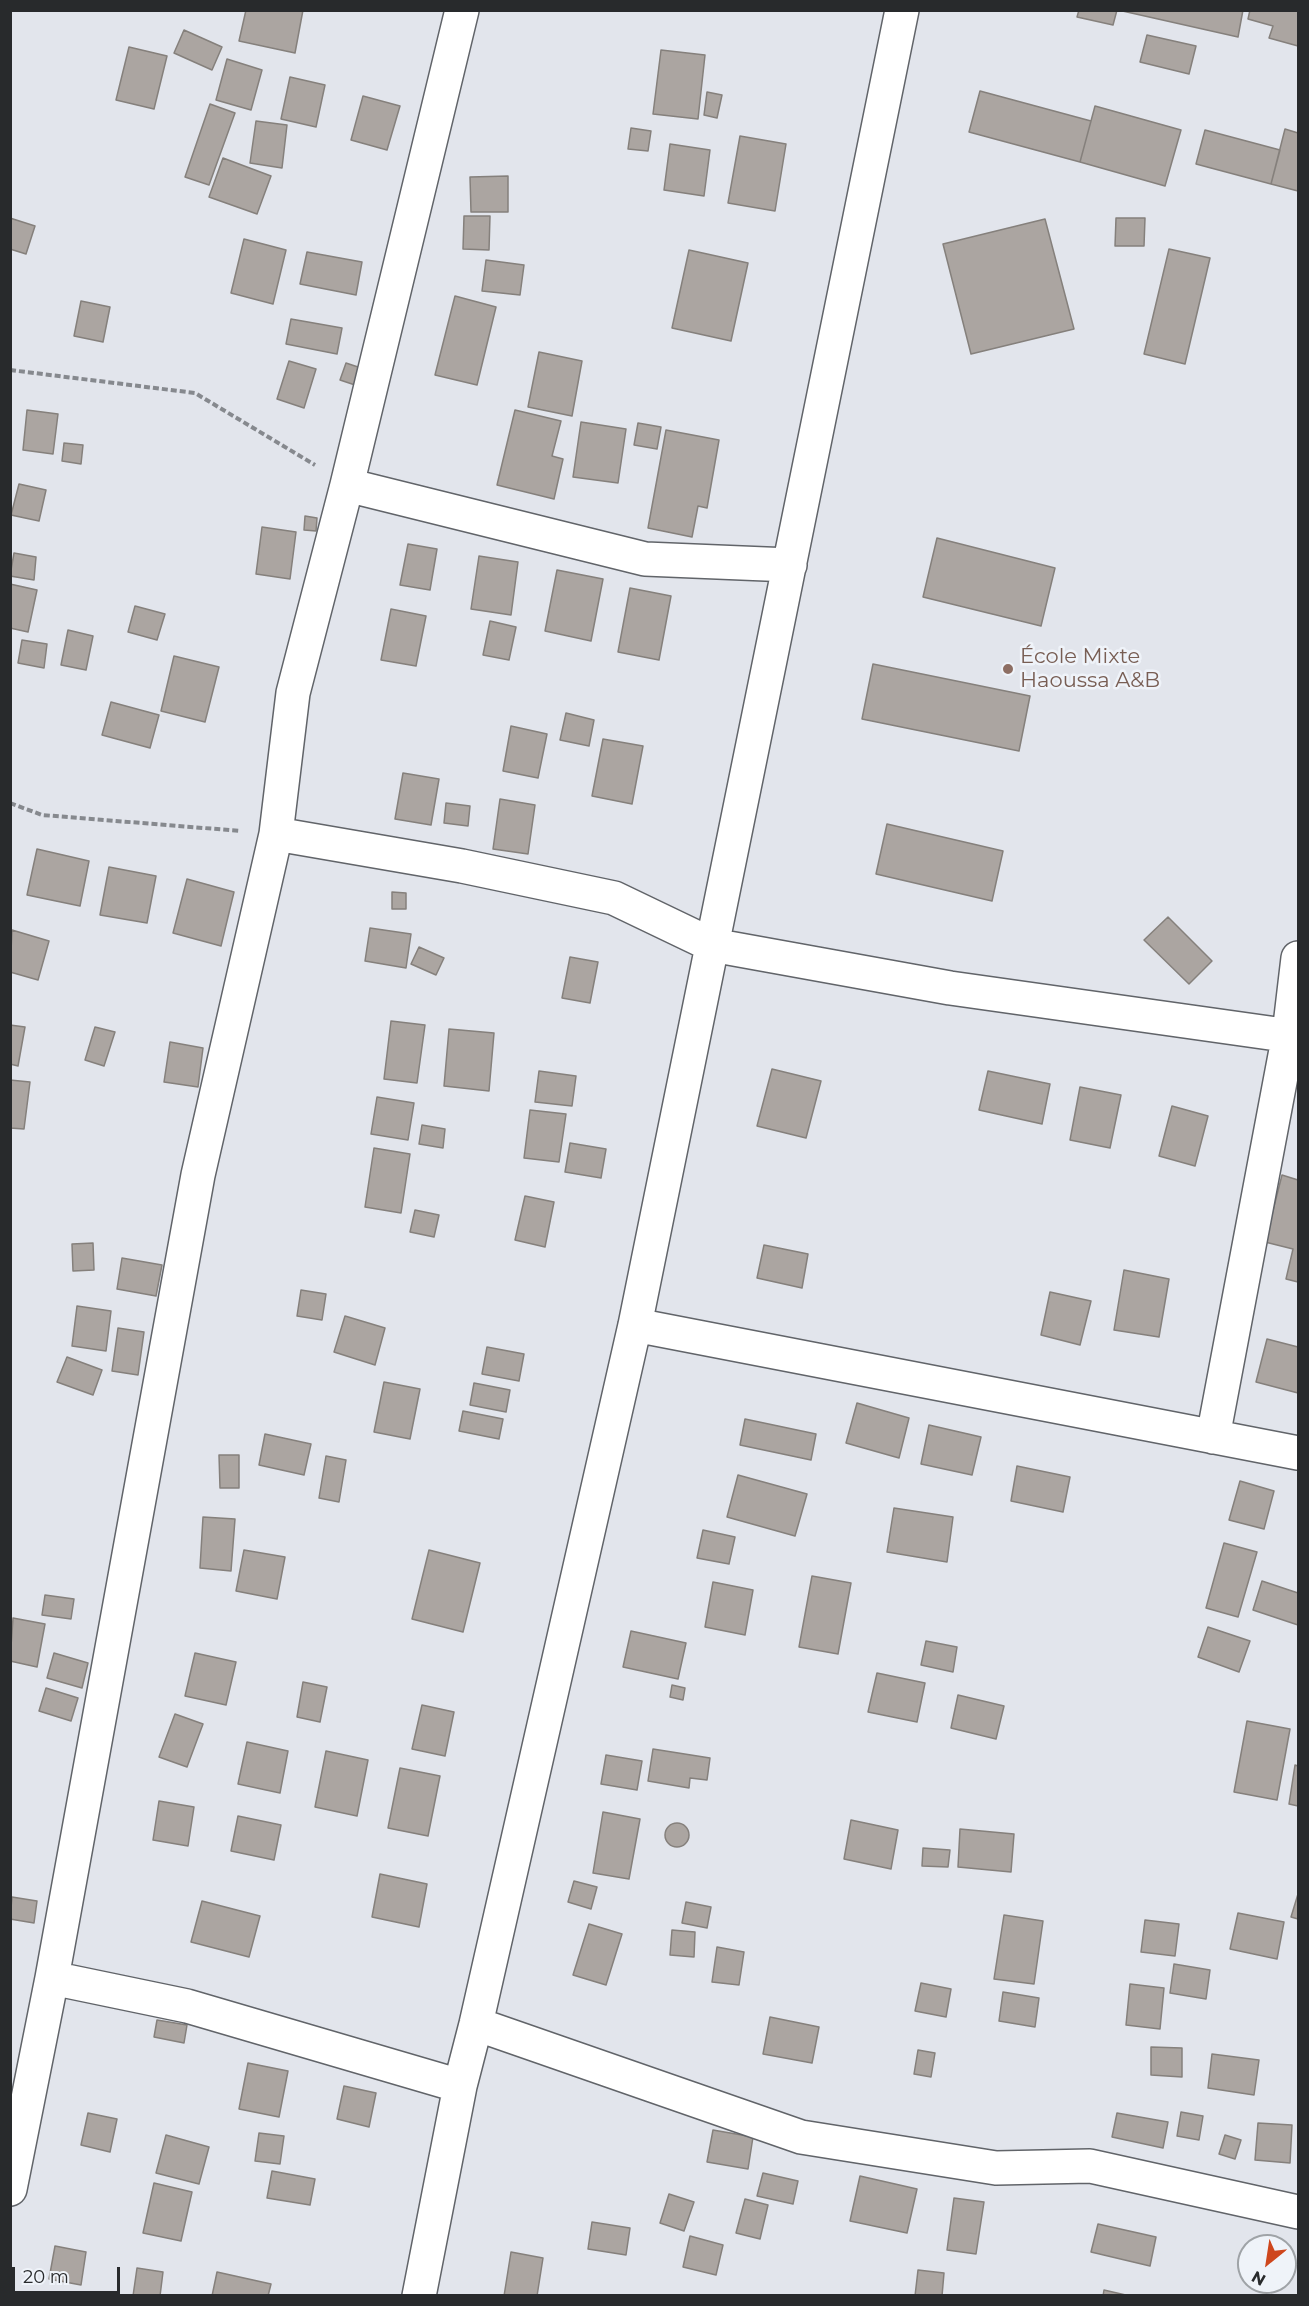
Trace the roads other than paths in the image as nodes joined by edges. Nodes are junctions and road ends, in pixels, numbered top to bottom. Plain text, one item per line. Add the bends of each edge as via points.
1 (462, 10) edge
2 (901, 11) edge
3 (348, 485) junction
4 (790, 565) junction
5 (276, 834) junction
6 (712, 945) junction
7 (1299, 958) edge
8 (1294, 1036) edge
9 (635, 1325) junction
10 (1214, 1437) junction
11 (1299, 1453) edge
12 (52, 1978) junction
13 (476, 2024) junction
14 (460, 2086) junction
15 (10, 2189) edge
16 (1299, 2212) edge
17 (419, 2295) edge

1 - 3 street
2 - 4 street
3 - 4 street via 645,559
3 - 5 street via 293,693
4 - 6 street
5 - 6 street via 614,897
5 - 12 street via 198,1175
6 - 8 street via 950,988
6 - 9 street
7 - 8 street
8 - 10 street
9 - 10 street
9 - 13 street
10 - 11 street
12 - 14 street via 187,2006
12 - 15 street
13 - 14 street
13 - 16 street via 801,2137 996,2168 1090,2166
14 - 17 street

